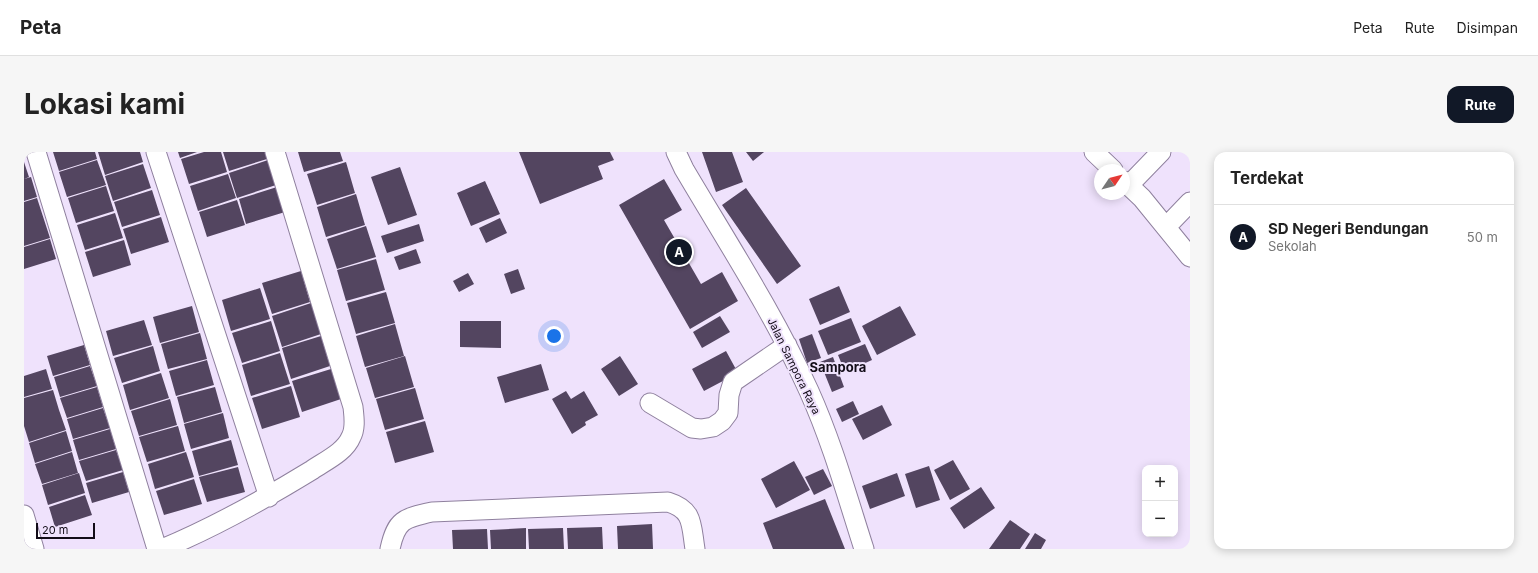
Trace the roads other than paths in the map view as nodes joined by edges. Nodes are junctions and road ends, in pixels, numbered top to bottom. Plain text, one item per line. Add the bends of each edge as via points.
1 (36, 152) edge
2 (156, 152) edge
3 (275, 152) edge
4 (676, 152) edge
5 (1094, 152) edge
6 (1161, 152) edge
7 (1107, 164) edge
8 (1130, 179) edge
9 (1130, 187) edge
10 (1190, 202) edge
11 (1166, 227) junction
12 (1190, 257) edge
13 (787, 345) junction
14 (650, 403) dead end
15 (269, 497) junction
16 (24, 515) edge
17 (34, 549) edge
18 (157, 549) edge
19 (162, 549) edge
20 (390, 549) edge
21 (695, 549) edge
22 (864, 549) edge

1 - 18 street
2 - 15 street
3 - 15 street via 353,407 354,425 351,438 339,452
4 - 13 street, Jalan Sampora Raya
5 - 7 street
6 - 8 street
9 - 11 street
10 - 11 street
11 - 12 street
13 - 14 street via 733,382 728,413 713,427 692,428
13 - 22 street, Jalan Sampora Raya via 828,437
15 - 19 street
16 - 17 street
20 - 21 street via 398,526 412,516 432,512 668,502 678,505 690,518

